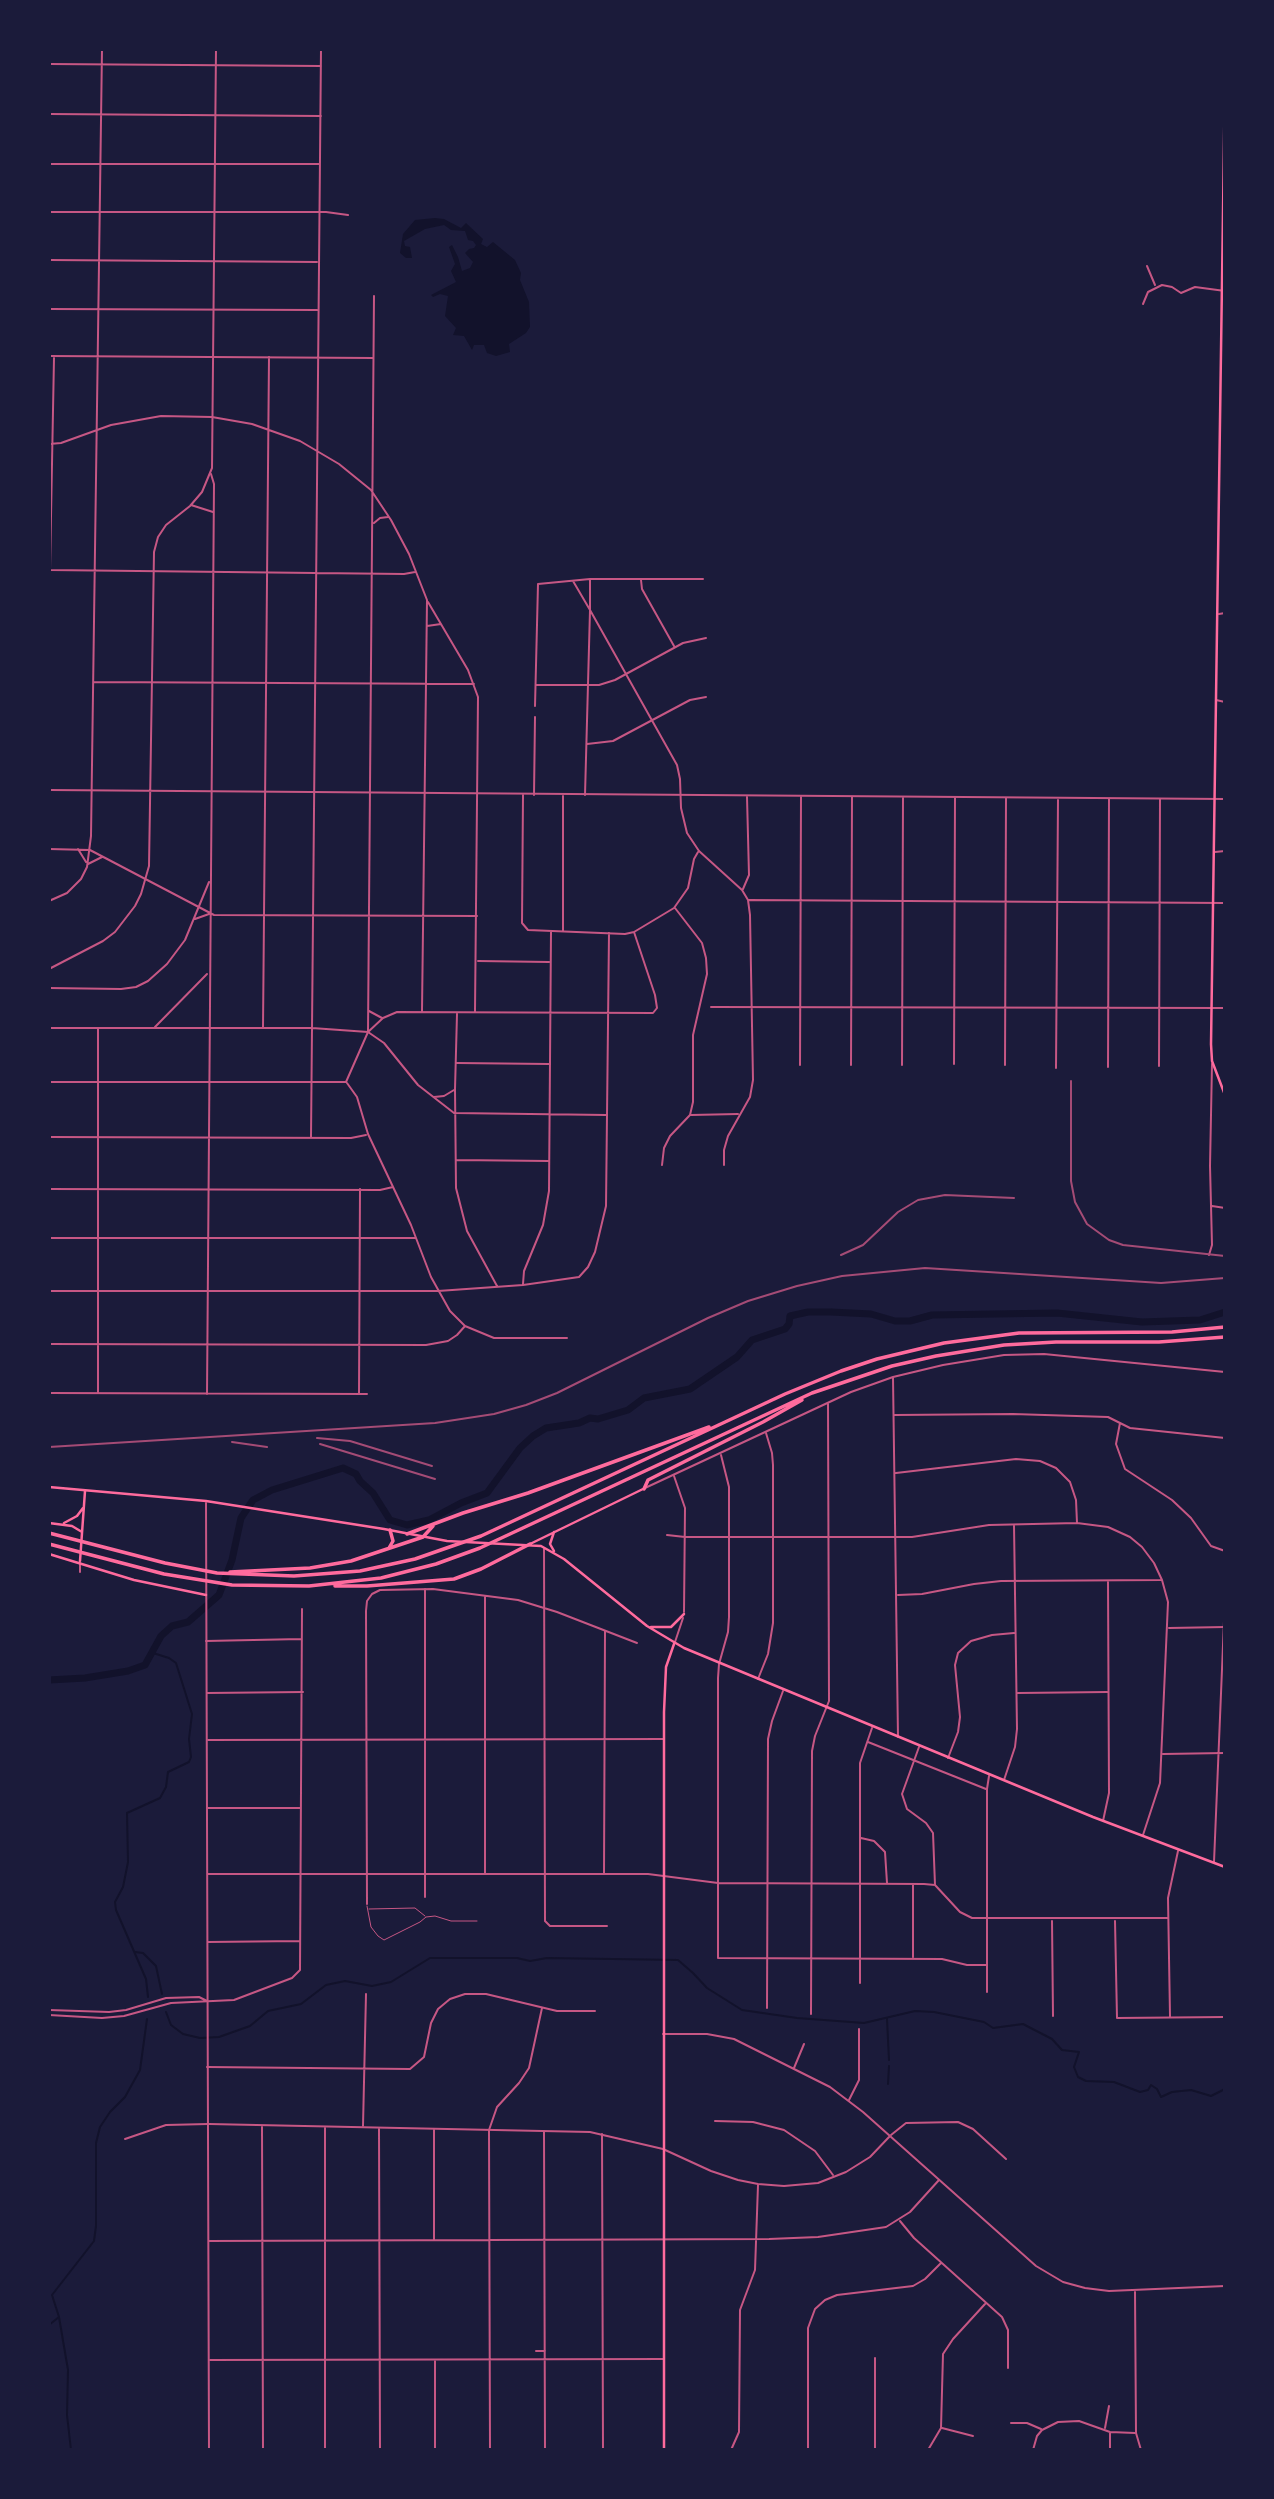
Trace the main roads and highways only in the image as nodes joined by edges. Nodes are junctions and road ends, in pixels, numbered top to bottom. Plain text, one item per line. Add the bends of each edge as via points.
1 (1225, 74) edge
2 (1224, 165) edge
3 (1224, 229) edge
4 (1224, 291) edge
5 (1225, 1095) edge
6 (1225, 1327) edge
7 (1225, 1338) edge
8 (812, 1393) junction
9 (734, 1418) junction
10 (49, 1487) edge
11 (644, 1489) joint
12 (85, 1491) junction
13 (84, 1505) junction
14 (49, 1523) edge
15 (60, 1524) junction
16 (435, 1524) junction
17 (390, 1530) junction
18 (82, 1532) junction
19 (554, 1532) junction
20 (49, 1534) edge
21 (407, 1534) junction
22 (423, 1537) junction
23 (49, 1544) edge
24 (530, 1544) junction
25 (389, 1549) junction
26 (49, 1554) edge
27 (558, 1555) junction
28 (80, 1562) junction
29 (247, 1573) junction
30 (326, 1585) junction
31 (206, 1595) road end
32 (684, 1614) road end
33 (648, 1627) junction
34 (674, 1644) junction
35 (1225, 1867) edge
36 (664, 2450) edge

1 - 2 main road
2 - 3 main road
3 - 4 main road
4 - 5 main road via 1212,1061
6 - 9 highway via 1030,1333 944,1343 841,1371
7 - 8 highway via 987,1347 892,1366
8 - 11 highway via 648,1480
8 - 30 highway via 480,1548 402,1573
9 - 16 highway
9 - 29 highway via 453,1547 360,1571 301,1576
10 - 12 main road
11 - 19 main road
12 - 13 main road
12 - 17 main road via 241,1506
13 - 15 main road via 74,1518
13 - 18 main road
14 - 15 main road
15 - 18 main road
16 - 21 highway
16 - 22 highway
17 - 21 main road
17 - 25 highway via 393,1541
18 - 28 main road
19 - 24 main road
19 - 27 main road via 550,1544
20 - 29 highway via 165,1563 217,1573
21 - 22 main road
22 - 24 main road
22 - 25 highway
23 - 30 highway via 183,1578 246,1586
24 - 27 main road
24 - 30 highway via 454,1579
25 - 29 highway via 324,1566
26 - 28 main road
27 - 33 main road
28 - 31 main road via 134,1580
32 - 33 main road via 671,1628
33 - 34 main road
34 - 35 main road
34 - 36 main road via 665,1675 664,1739

